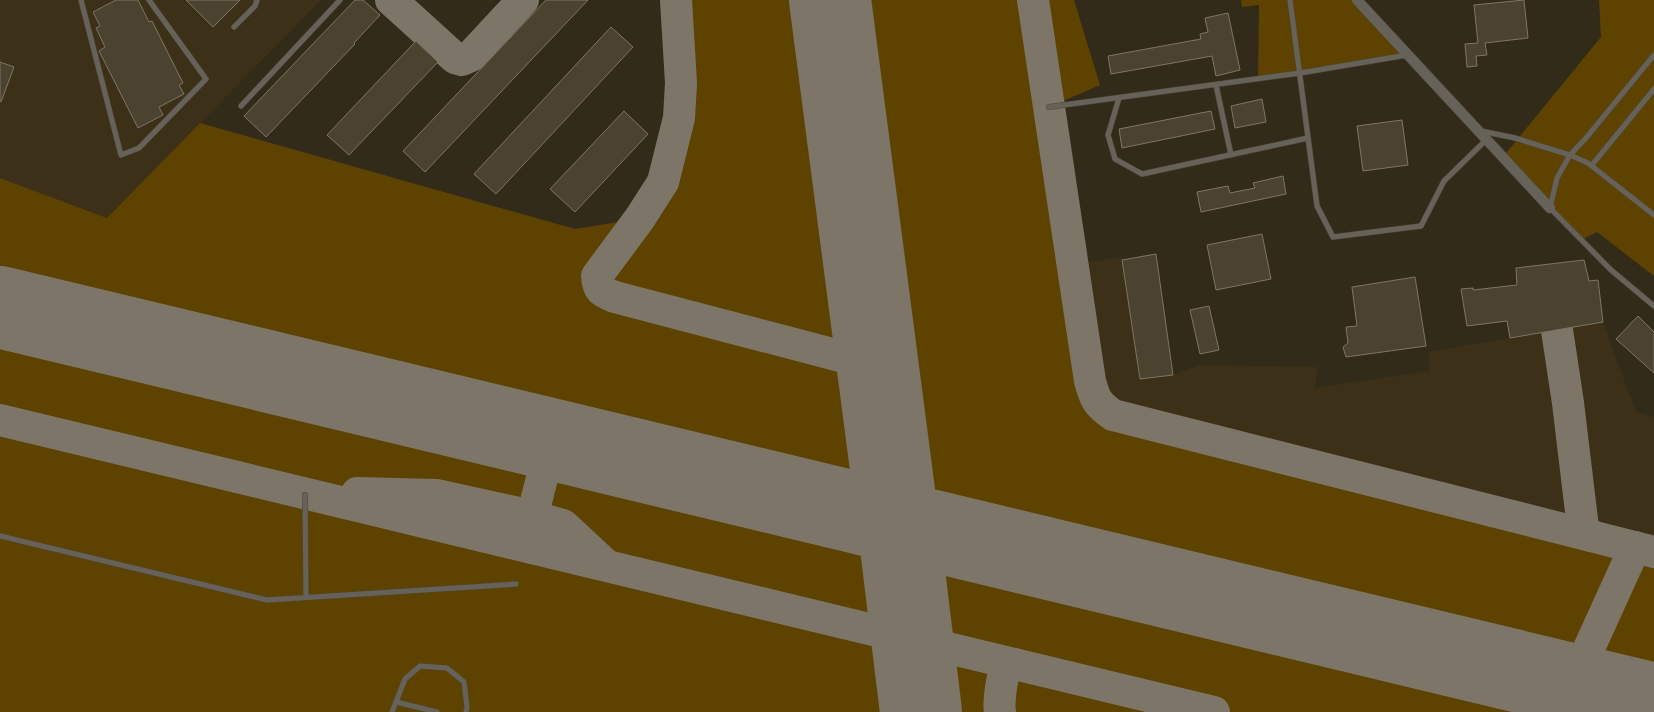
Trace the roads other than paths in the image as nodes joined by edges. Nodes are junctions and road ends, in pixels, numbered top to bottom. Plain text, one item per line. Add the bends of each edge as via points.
1 (81, 0) edge
2 (149, 0) edge
3 (257, 0) edge
4 (340, 0) edge
5 (1290, 0) edge
6 (1357, 0) edge
7 (234, 27) dead end
8 (1408, 55) junction
9 (1654, 55) edge
10 (1300, 73) junction
11 (1216, 85) junction
12 (1654, 89) edge
13 (1119, 98) junction
14 (241, 106) dead end
15 (1049, 107) dead end
16 (1478, 130) junction
17 (1308, 138) junction
18 (1487, 139) junction
19 (1231, 155) junction
20 (1570, 155) junction
21 (1592, 165) junction
22 (1550, 208) junction
23 (1654, 215) edge
24 (1654, 306) edge
25 (306, 495) dead end
26 (0, 536) edge
27 (516, 584) dead end
28 (306, 596) junction
29 (396, 702) junction
30 (392, 712) edge
31 (438, 712) edge
32 (466, 712) edge

1 - 2 lane via 121,155 139,148 206,79
3 - 7 lane
4 - 14 lane
5 - 10 lane
6 - 8 street
8 - 10 lane
8 - 16 street
9 - 20 lane
10 - 11 lane
10 - 17 lane
11 - 13 lane
11 - 19 lane
12 - 21 lane
13 - 15 lane
13 - 19 lane via 1108,136 1115,158 1142,174
16 - 18 street
16 - 20 lane
17 - 18 lane via 1317,206 1333,237 1421,226 1444,181
17 - 19 lane
18 - 22 street
20 - 21 lane
20 - 22 lane via 1557,178
21 - 23 lane
22 - 24 lane via 1611,270
25 - 28 lane
26 - 28 lane via 267,600
27 - 28 lane
29 - 30 lane
29 - 31 lane
29 - 32 lane via 404,679 420,666 447,668 464,682

